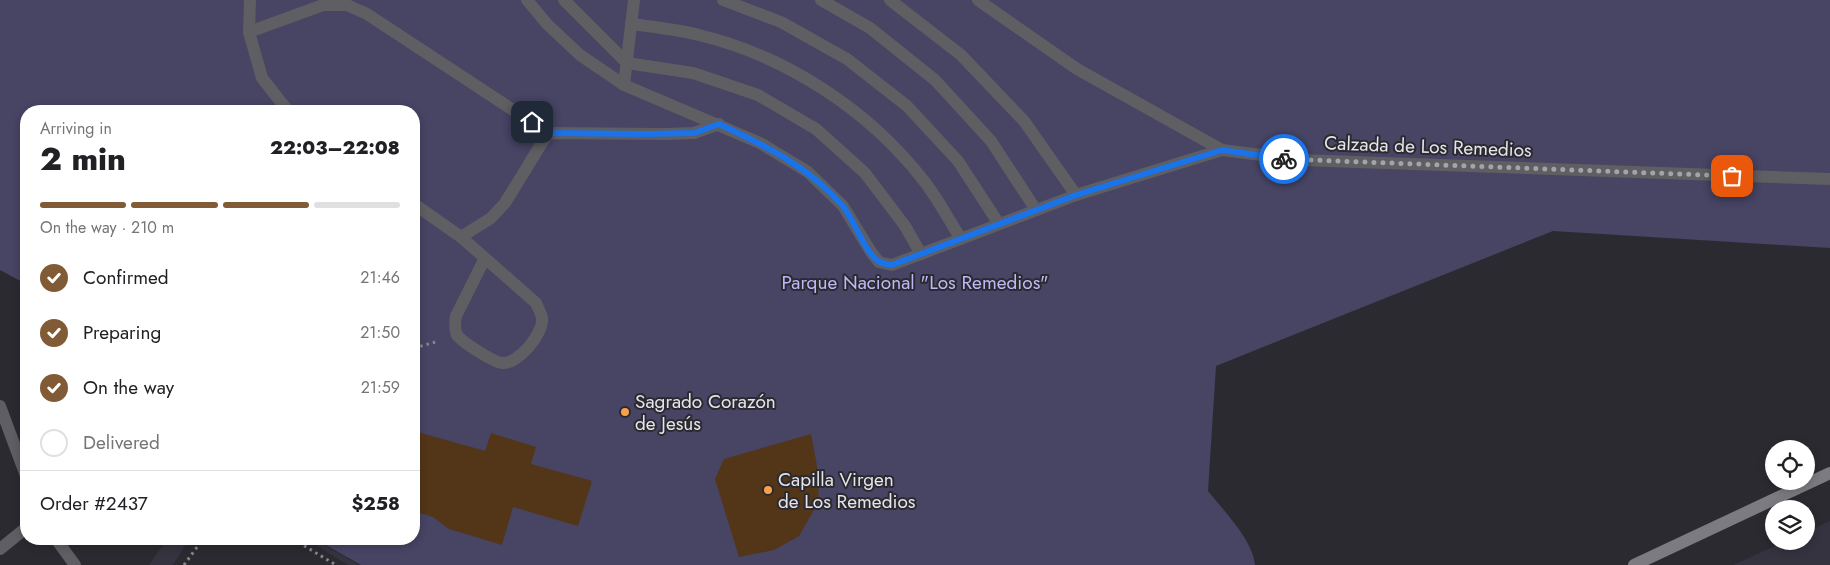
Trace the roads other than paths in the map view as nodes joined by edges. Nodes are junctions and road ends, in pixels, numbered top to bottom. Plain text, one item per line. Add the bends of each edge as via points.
1 (250, 0) edge
2 (527, 0) edge
3 (564, 0) edge
4 (723, 0) edge
5 (821, 0) edge
6 (890, 0) edge
7 (978, 0) edge
8 (631, 2) edge
9 (631, 24) junction
10 (249, 32) junction
11 (627, 64) junction
12 (624, 85) junction
13 (283, 105) edge
14 (719, 124) junction
15 (548, 133) junction
16 (1222, 150) junction
17 (1830, 179) edge
18 (1076, 195) junction
19 (420, 208) edge
20 (1036, 210) junction
21 (999, 224) junction
22 (461, 237) junction
23 (961, 239) junction
24 (921, 254) junction
25 (485, 258) junction
26 (0, 406) edge
27 (20, 460) edge
28 (1830, 473) edge
29 (20, 533) edge
30 (60, 545) edge
31 (0, 549) edge
32 (75, 565) edge
33 (1634, 565) edge

1 - 10 street
2 - 12 street via 546,24 580,55
3 - 11 street
4 - 21 street via 781,22 848,59 906,106 958,161
5 - 20 street via 870,28 935,80 991,141
6 - 18 street via 962,55 1024,121
7 - 16 street, Calzada de Los Remedios via 1077,69
8 - 9 street
9 - 11 street
9 - 23 street via 698,35 764,56 823,89 878,131 924,181
10 - 13 street via 262,78
10 - 15 street via 323,5 348,5 367,14
11 - 12 street
11 - 24 street via 693,73 748,92 816,129 865,173 905,226
12 - 14 street
14 - 15 street via 694,133
14 - 24 street via 760,143 808,172 843,206 879,262 892,265
15 - 22 street via 505,203 491,218
16 - 17 street, Calzada de Los Remedios via 1300,160
16 - 18 street
18 - 20 street
19 - 22 street
20 - 21 street
21 - 23 street
22 - 25 street
23 - 24 street
25 - 25 street via 456,316 456,334 494,360 502,364 512,362 538,335 542,319 536,303
26 - 27 street
28 - 33 main road
29 - 31 street
30 - 32 street

